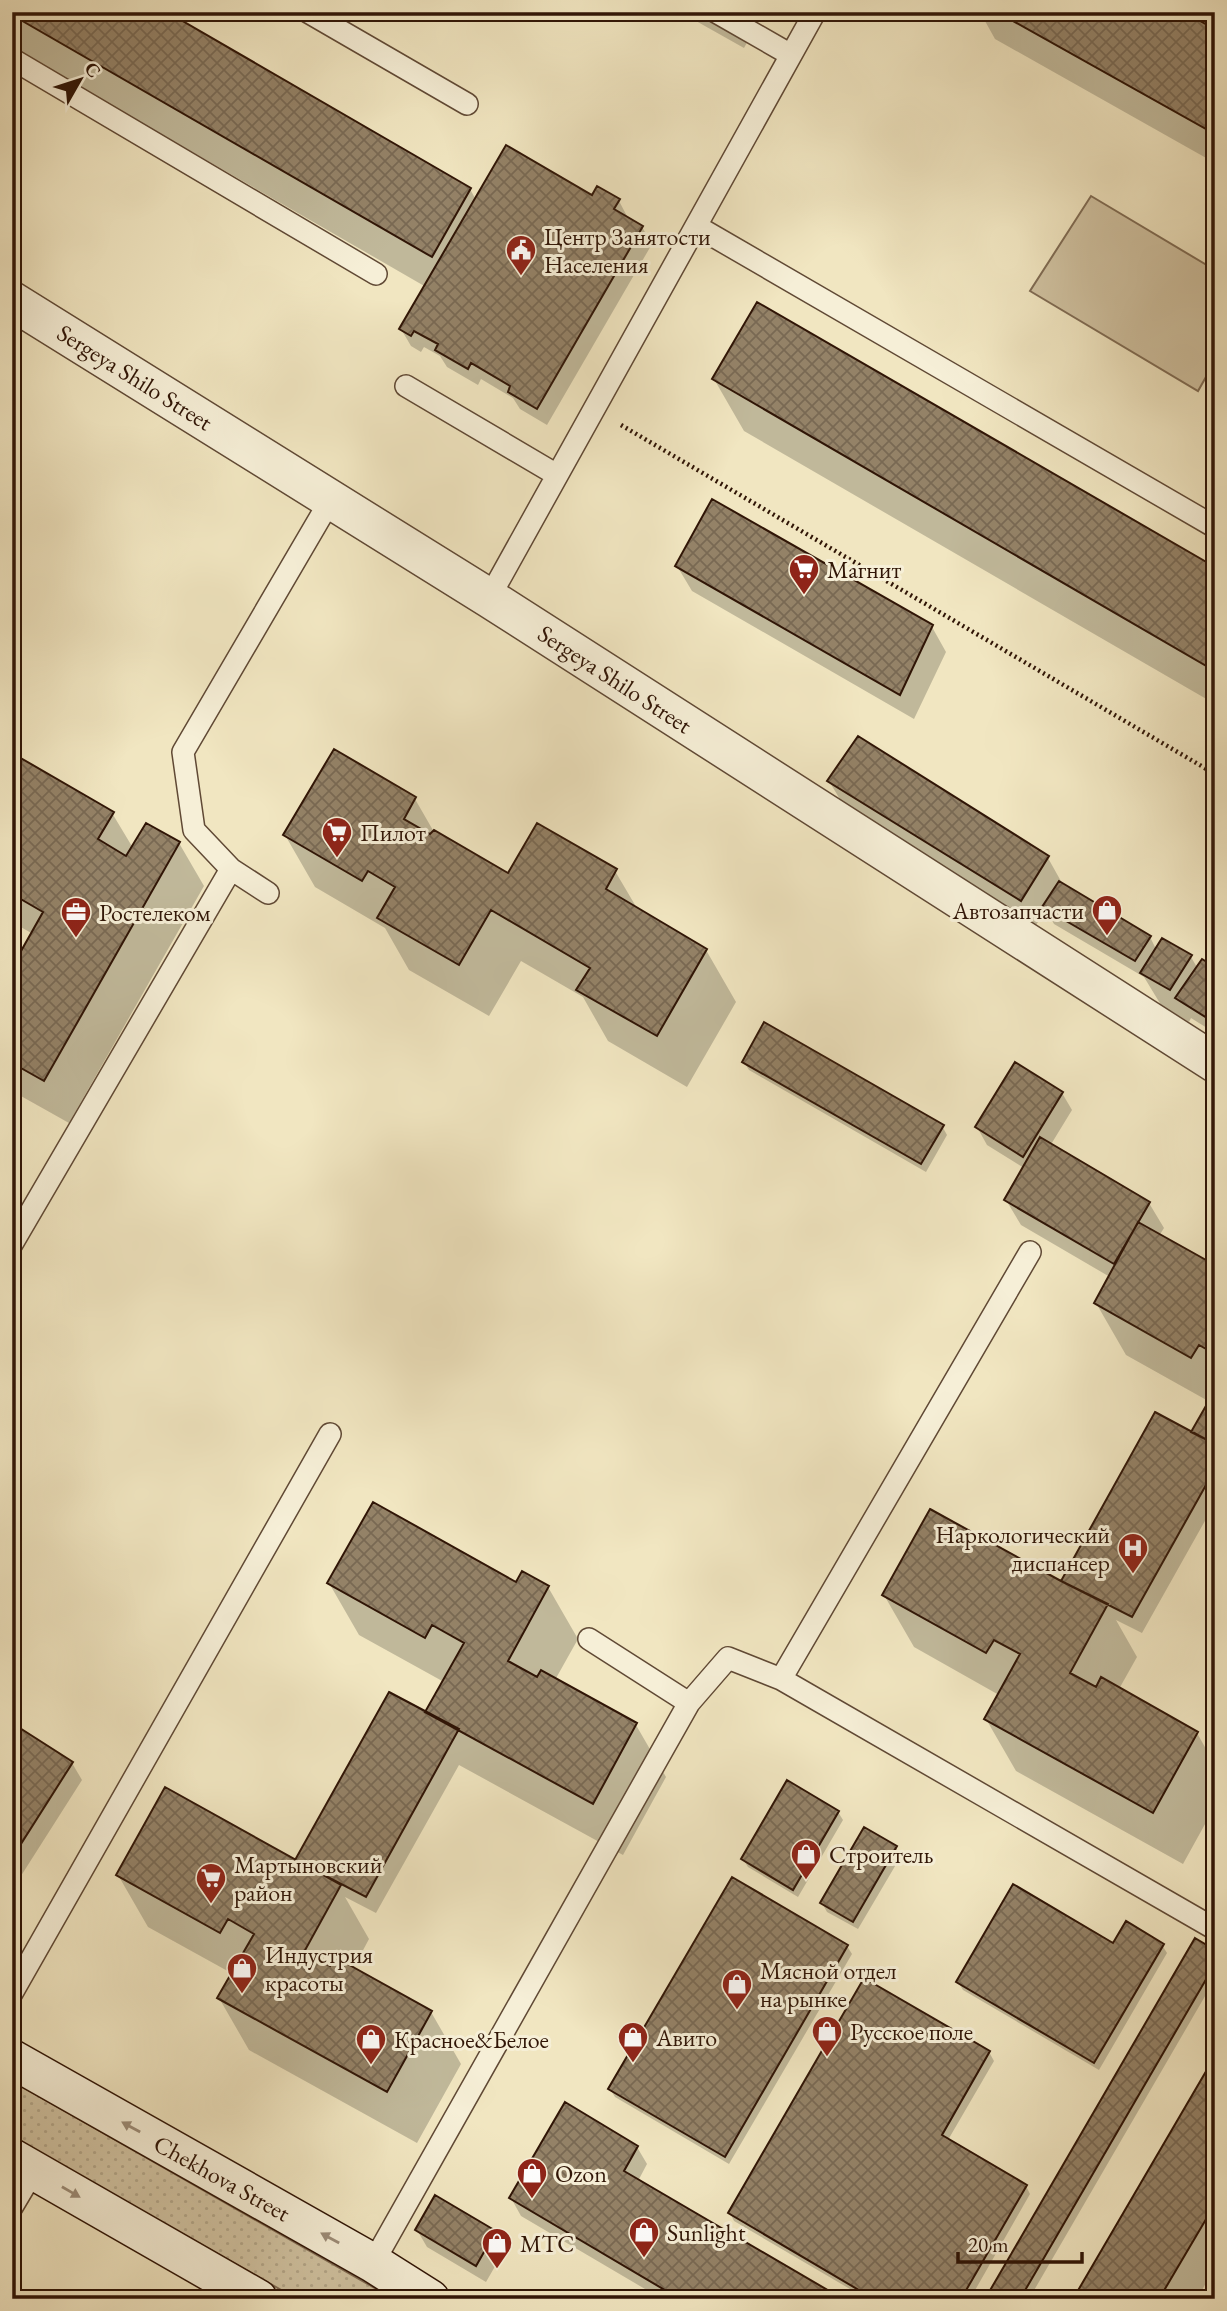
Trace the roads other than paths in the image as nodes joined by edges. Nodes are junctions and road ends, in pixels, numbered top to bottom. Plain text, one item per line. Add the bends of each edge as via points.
1 (308, 12) edge
2 (716, 12) edge
3 (815, 12) edge
4 (791, 55) junction
5 (12, 59) edge
6 (467, 104) dead end
7 (696, 226) junction
8 (376, 274) dead end
9 (12, 301) edge
10 (406, 386) dead end
11 (558, 475) junction
12 (331, 499) junction
13 (1215, 527) edge
14 (489, 598) junction
15 (231, 869) junction
16 (268, 893) dead end
17 (1215, 1063) edge
18 (12, 1244) edge
19 (1030, 1252) dead end
20 (330, 1434) dead end
21 (589, 1639) dead end
22 (781, 1679) junction
23 (689, 1703) junction
24 (1215, 1930) edge
25 (12, 1993) edge
26 (12, 2059) edge
27 (23, 2164) edge
28 (12, 2207) edge
29 (373, 2263) junction
30 (258, 2299) edge
31 (430, 2299) edge

1 - 6 lane
2 - 4 lane
3 - 4 lane
4 - 7 lane
5 - 8 lane
7 - 11 lane
7 - 13 lane
9 - 12 street, Sergeya Shilo Street
10 - 11 lane
11 - 14 lane
12 - 14 street, Sergeya Shilo Street
12 - 15 lane via 183,752 194,830
14 - 17 street, Sergeya Shilo Street
15 - 16 lane
15 - 18 lane
19 - 22 lane
20 - 25 lane
21 - 23 lane
22 - 23 lane via 728,1658
22 - 24 lane
23 - 29 lane
29 -> 26 street, Chekhova Street
27 - 28 lane
27 -> 30 street
29 - 31 street, Chekhova Street

